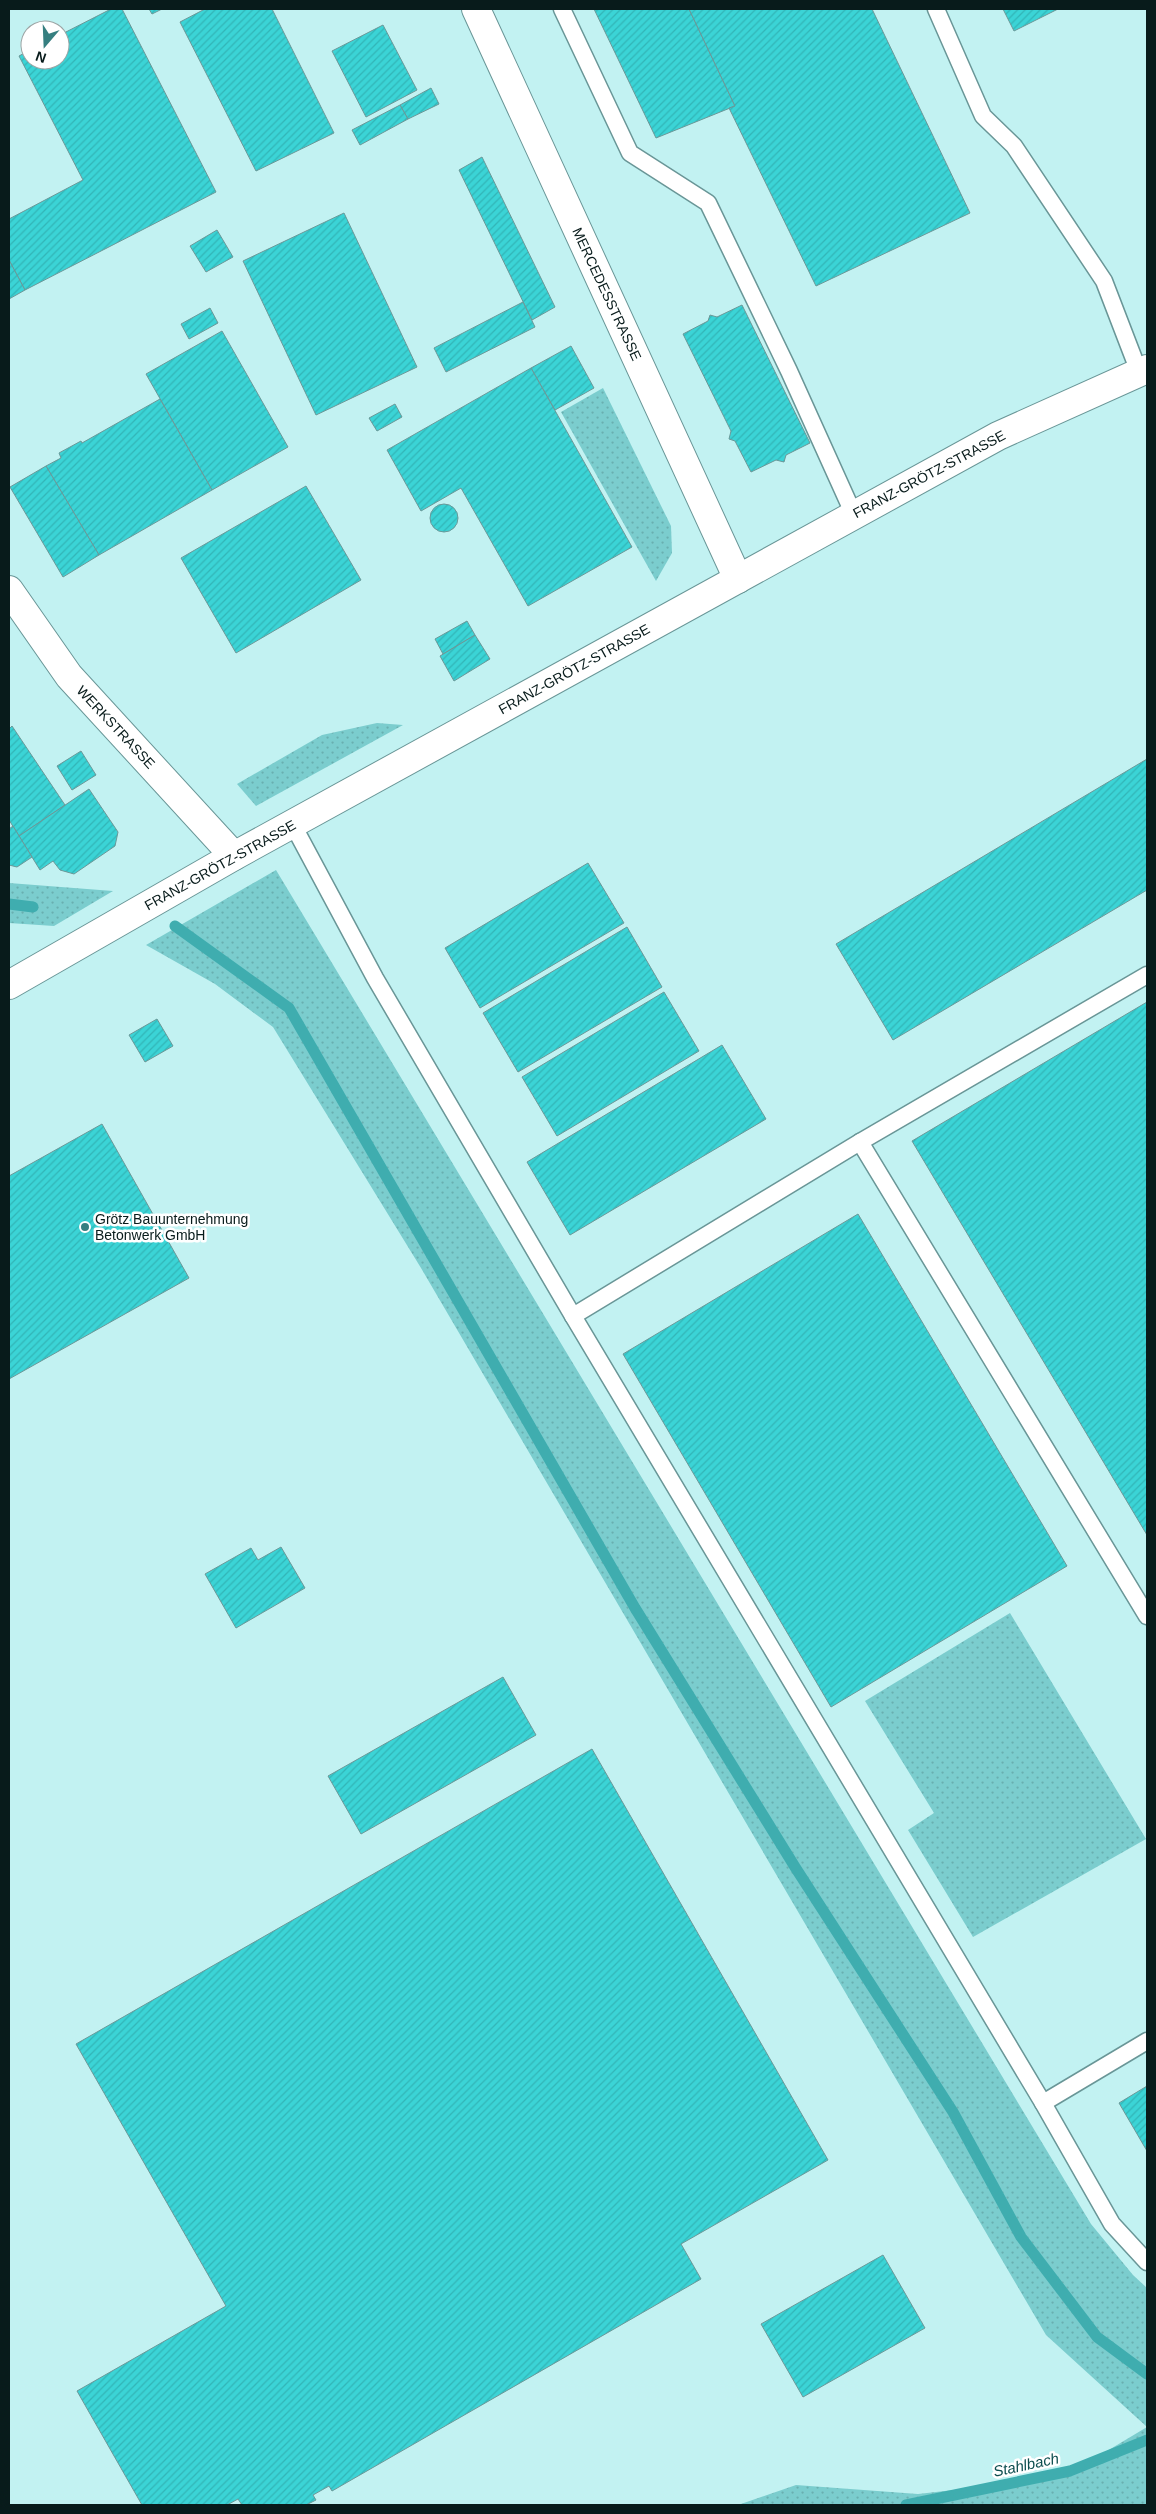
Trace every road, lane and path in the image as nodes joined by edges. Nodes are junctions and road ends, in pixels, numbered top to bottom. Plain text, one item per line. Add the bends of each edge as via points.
1 (476, 9) edge
2 (562, 9) edge
3 (936, 9) edge
4 (1143, 370) edge
5 (854, 515) junction
6 (738, 579) junction
7 (9, 590) edge
8 (292, 825) junction
9 (234, 856) junction
10 (1147, 975) edge
11 (9, 985) edge
12 (860, 1142) junction
13 (573, 1316) junction
14 (1147, 1616) edge
15 (1147, 2041) edge
16 (1043, 2103) junction
17 (1147, 2262) edge

1 - 6 street, MERCEDESSTRASSE
2 - 5 lane via 630,153 708,203
3 - 4 lane via 983,116 1014,146 1104,281
4 - 5 street, FRANZ-GRÖTZ-STRASSE via 998,436
5 - 6 street, FRANZ-GRÖTZ-STRASSE
6 - 8 street, FRANZ-GRÖTZ-STRASSE
7 - 9 street, WERKSTRASSE via 69,676
8 - 9 street, FRANZ-GRÖTZ-STRASSE
8 - 13 lane via 375,978
9 - 11 street, FRANZ-GRÖTZ-STRASSE
10 - 12 lane
12 - 13 lane
12 - 14 lane
13 - 16 lane
15 - 16 lane
16 - 17 lane via 1112,2224

